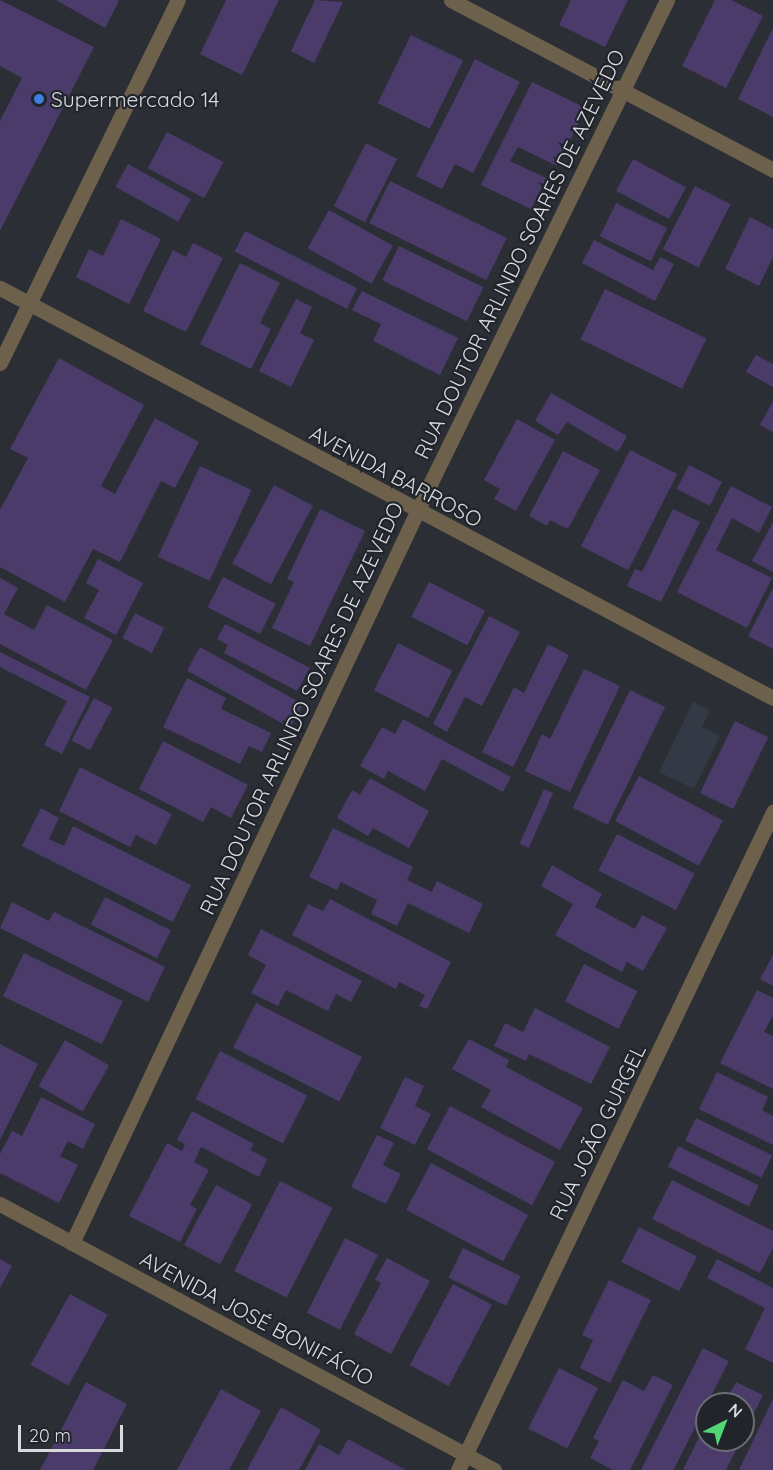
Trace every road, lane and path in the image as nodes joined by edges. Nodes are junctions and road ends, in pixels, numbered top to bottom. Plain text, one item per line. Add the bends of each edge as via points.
1 (178, 0) edge
2 (451, 0) edge
3 (667, 0) edge
4 (622, 91) junction
5 (773, 170) edge
6 (0, 288) edge
7 (29, 303) junction
8 (0, 363) edge
9 (418, 511) junction
10 (773, 698) edge
11 (773, 812) edge
12 (0, 1204) edge
13 (72, 1243) junction
14 (466, 1455) junction
15 (458, 1470) edge
16 (494, 1470) edge

1 - 7 street
2 - 4 street
3 - 4 street, RUA DOUTOR ARLINDO SOARES DE AZEVEDO
4 - 5 street
4 - 9 street, RUA DOUTOR ARLINDO SOARES DE AZEVEDO
6 - 7 street, AVENIDA BARROSO
7 - 8 street
7 - 9 street, AVENIDA BARROSO
9 - 10 street, AVENIDA BARROSO
9 - 13 street, RUA DOUTOR ARLINDO SOARES DE AZEVEDO
11 - 14 street, RUA JOÃO GURGEL
12 - 13 street, AVENIDA JOSÉ BONIFÁCIO
13 - 14 street, AVENIDA JOSÉ BONIFÁCIO
14 - 15 street, RUA JOÃO GURGEL
14 - 16 street, AVENIDA JOSÉ BONIFÁCIO

